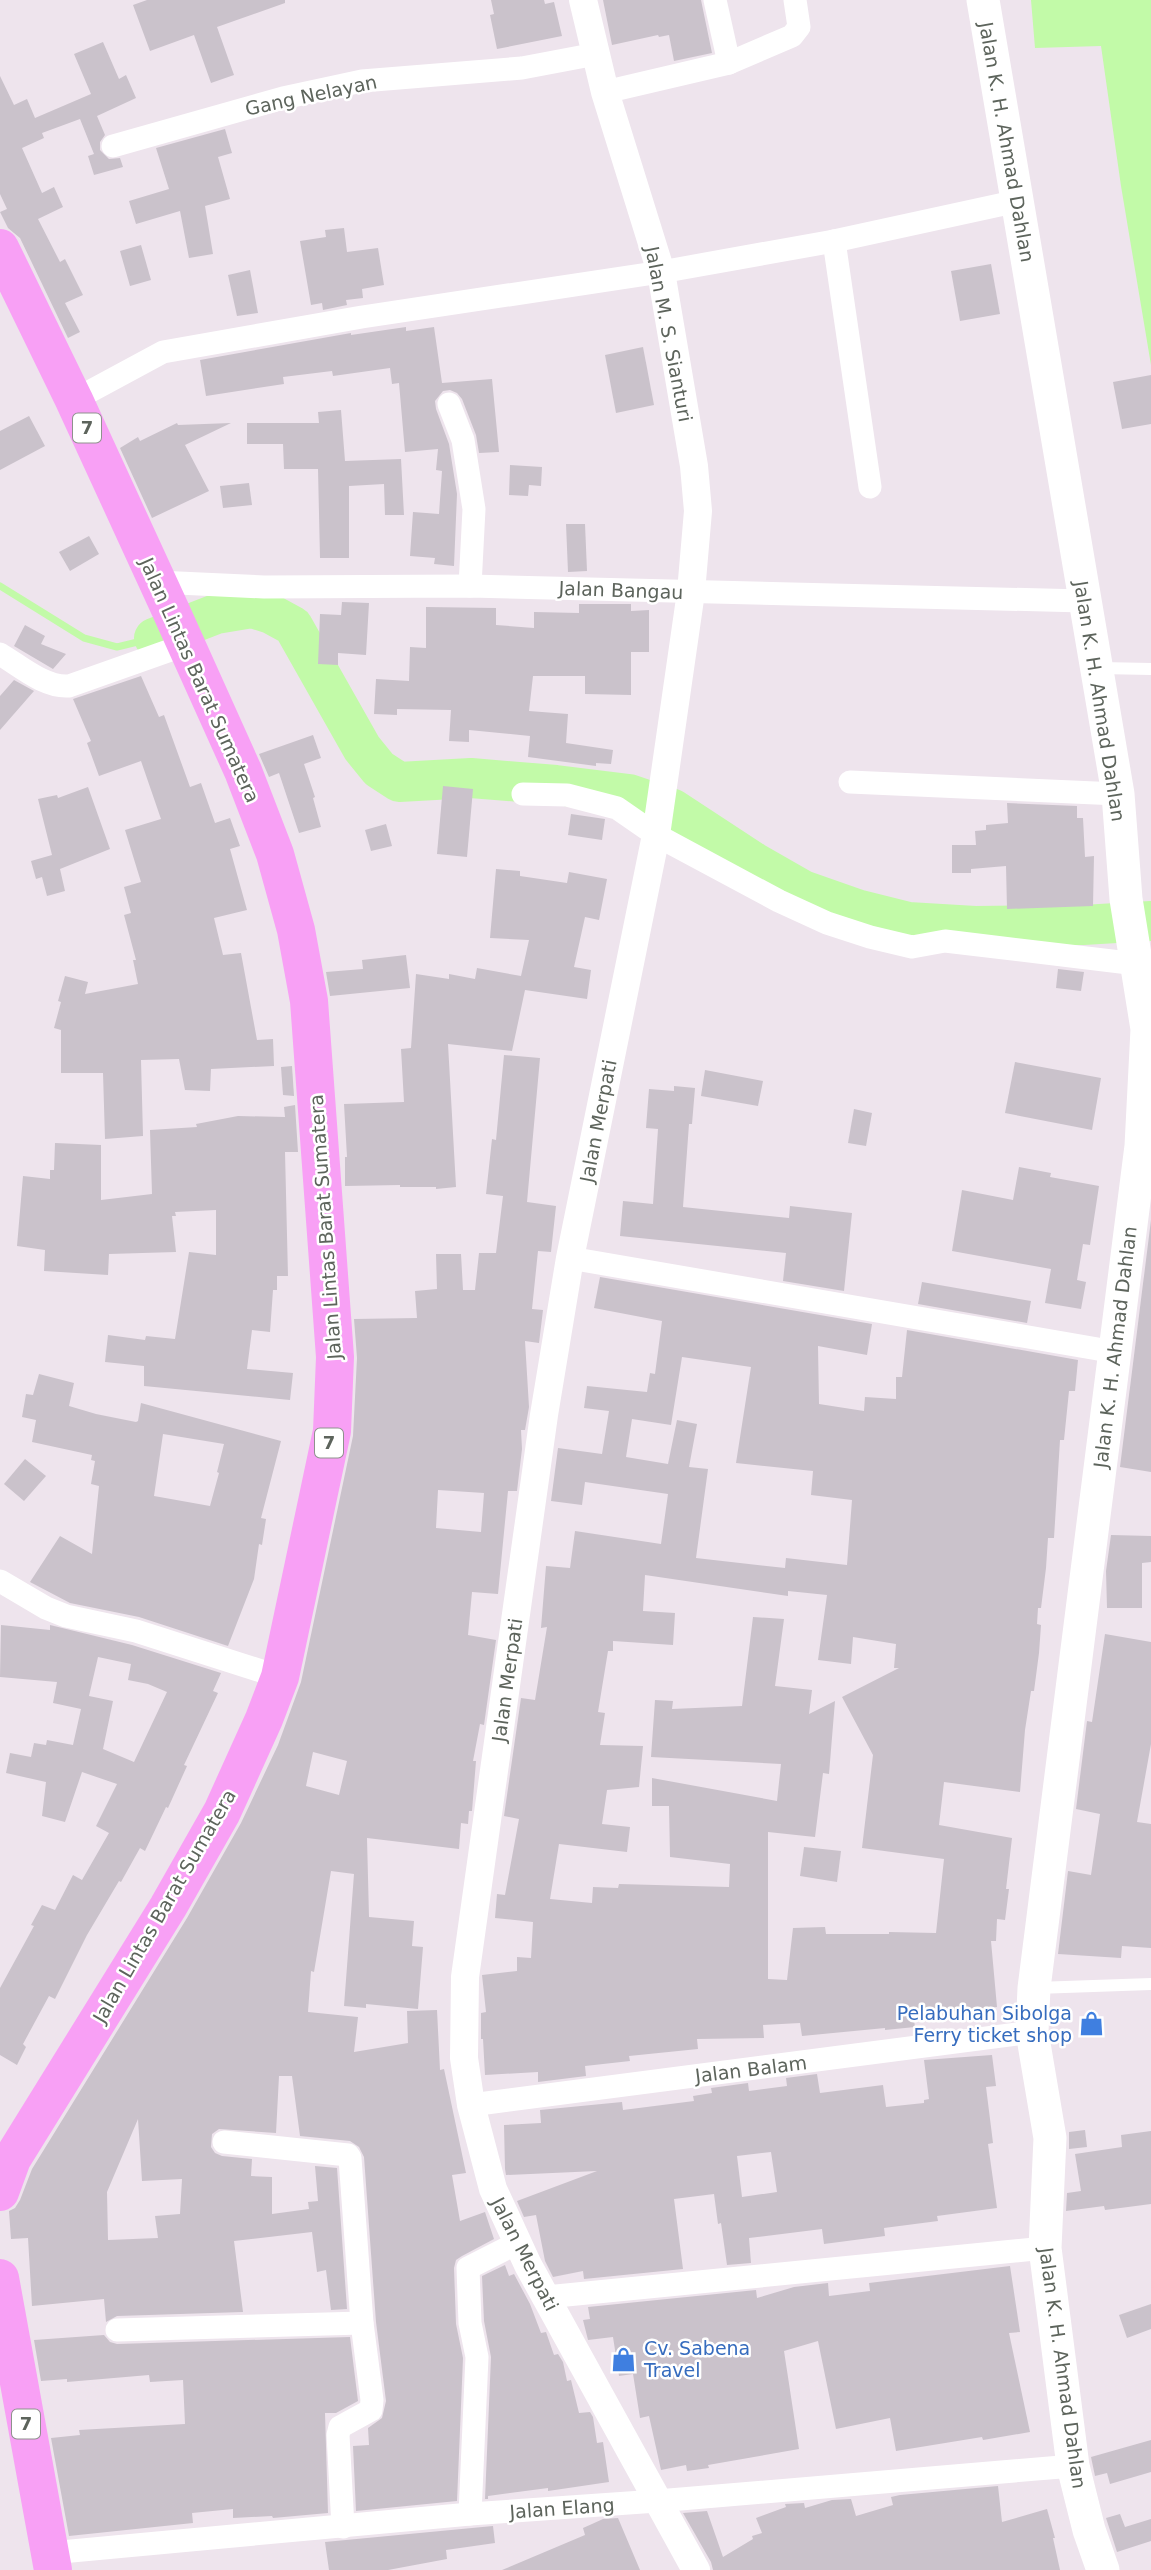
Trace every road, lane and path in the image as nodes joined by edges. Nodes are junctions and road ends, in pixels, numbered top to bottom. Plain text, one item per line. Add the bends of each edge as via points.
1 (583, 0) edge
2 (715, 0) edge
3 (795, 0) edge
4 (982, 0) edge
5 (596, 54) junction
6 (729, 63) junction
7 (605, 92) junction
8 (113, 146) dead end
9 (1018, 201) junction
10 (834, 241) junction
11 (0, 248) edge
12 (661, 272) junction
13 (74, 400) junction
14 (449, 404) dead end
15 (870, 487) dead end
16 (470, 586) junction
17 (691, 592) junction
18 (1084, 601) junction
19 (174, 620) junction
20 (0, 654) edge
21 (1096, 668) junction
22 (1151, 669) edge
23 (665, 781) joint
24 (850, 782) dead end
25 (523, 794) dead end
26 (1118, 794) junction
27 (657, 830) junction
28 (1136, 958) junction
29 (570, 1258) junction
30 (1115, 1352) junction
31 (0, 1581) edge
32 (280, 1677) junction
33 (1151, 1984) edge
34 (1034, 1988) junction
35 (1032, 2032) junction
36 (471, 2105) junction
37 (224, 2143) dead end
38 (0, 2192) edge
39 (517, 2243) junction
40 (1045, 2248) junction
41 (0, 2278) edge
42 (546, 2297) junction
43 (362, 2323) junction
44 (117, 2330) dead end
45 (5, 2334) edge
46 (1073, 2466) junction
47 (657, 2501) junction
48 (470, 2514) junction
49 (343, 2527) junction
50 (52, 2562) edge
51 (696, 2570) edge
52 (1104, 2570) edge

1 - 5 street, Jalan M. S. Sianturi
2 - 6 street
3 - 6 street via 797,32
4 - 9 main road, Jalan K. H. Ahmad Dahlan
5 - 7 street, Jalan M. S. Sianturi
5 - 8 street, Gang Nelayan via 523,68 362,80
6 - 7 street
7 - 12 street, Jalan M. S. Sianturi
9 - 10 street
9 - 18 main road, Jalan K. H. Ahmad Dahlan
10 - 12 street
10 - 15 street
11 - 13 highway, Jalan Lintas Barat Sumatera / 7
12 - 13 street via 163,352
12 - 17 street, Jalan M. S. Sianturi via 694,466 698,511
13 - 19 highway, Jalan Lintas Barat Sumatera / 7
14 - 16 street via 463,440 474,509
16 - 17 street, Jalan Bangau
16 - 19 street, Jalan Bangau via 264,587
17 - 18 street, Jalan Bangau
17 - 23 street, Jalan M. S. Sianturi
18 - 21 main road, Jalan K. H. Ahmad Dahlan
19 - 20 street via 69,686 60,687
19 - 32 highway, Jalan Lintas Barat Sumatera / 7 via 243,771 275,854 309,1001 335,1357 332,1431
21 - 22 lane
21 - 26 main road, Jalan K. H. Ahmad Dahlan
23 - 27 street, Jalan Merpati
24 - 26 street
25 - 27 street via 567,795 617,808
26 - 28 main road, Jalan K. H. Ahmad Dahlan via 1126,899
27 - 28 street via 779,901 870,937 912,947 945,942
27 - 29 street, Jalan Merpati
28 - 30 main road, Jalan K. H. Ahmad Dahlan via 1147,1029 1140,1146
29 - 30 street
29 - 36 street, Jalan Merpati via 466,1977 464,2058
30 - 34 main road, Jalan K. H. Ahmad Dahlan
31 - 32 street via 66,1616 136,1631
32 - 38 highway, Jalan Lintas Barat Sumatera / 7 via 222,1812 12,2159
33 - 34 lane
34 - 35 main road, Jalan K. H. Ahmad Dahlan
35 - 36 street, Jalan Balam
35 - 40 main road, Jalan K. H. Ahmad Dahlan via 1050,2138
36 - 39 street, Jalan Merpati via 493,2189
37 - 43 street via 348,2155
39 - 42 street, Jalan Merpati
39 - 48 street via 468,2269 470,2323 477,2357
40 - 42 street
40 - 46 main road, Jalan K. H. Ahmad Dahlan
41 - 45 highway, 7
42 - 47 street, Jalan Merpati
43 - 44 street
43 - 49 street via 372,2400 371,2410 340,2427 338,2435
45 - 50 highway, 7
46 - 47 street, Jalan Elang
46 - 52 main road, Jalan K. H. Ahmad Dahlan
47 - 48 street, Jalan Elang
47 - 51 street, Jalan Merpati
48 - 49 street, Jalan Elang
49 - 50 street, Jalan Elang

